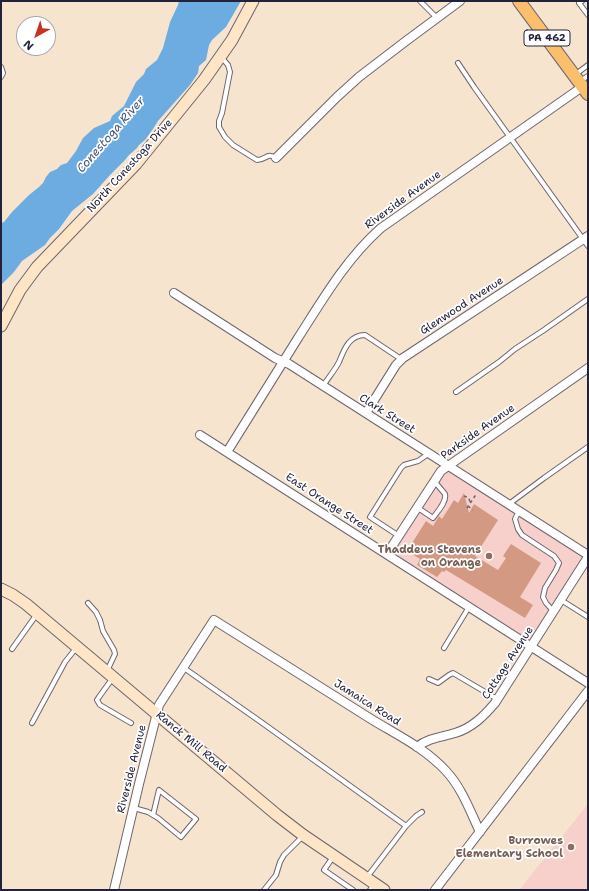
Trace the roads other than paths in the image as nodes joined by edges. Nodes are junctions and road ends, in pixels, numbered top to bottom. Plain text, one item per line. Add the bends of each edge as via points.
1 (253, 1) edge
2 (420, 1) edge
3 (460, 1) edge
4 (582, 1) edge
5 (523, 2) edge
6 (588, 15) edge
7 (436, 18) junction
8 (220, 57) junction
9 (458, 63) dead end
10 (588, 66) edge
11 (1, 67) edge
12 (1, 77) edge
13 (582, 83) edge
14 (510, 138) junction
15 (276, 158) joint
16 (585, 237) edge
17 (588, 246) edge
18 (174, 293) dead end
19 (588, 299) edge
20 (1, 326) edge
21 (401, 360) junction
22 (283, 362) junction
23 (588, 368) edge
24 (323, 386) junction
25 (456, 392) dead end
26 (366, 413) junction
27 (200, 435) dead end
28 (588, 447) edge
29 (227, 452) junction
30 (429, 453) junction
31 (449, 466) junction
32 (435, 482) junction
33 (509, 505) junction
34 (418, 508) junction
35 (517, 515) junction
36 (399, 536) junction
37 (387, 554) junction
38 (588, 556) edge
39 (1, 589) edge
40 (561, 600) junction
41 (88, 603) dead end
42 (469, 607) junction
43 (554, 612) junction
44 (37, 613) junction
45 (588, 617) edge
46 (214, 620) joint
47 (77, 646) junction
48 (532, 646) junction
49 (444, 648) dead end
50 (12, 649) dead end
51 (183, 667) junction
52 (110, 674) junction
53 (428, 679) dead end
54 (588, 682) edge
55 (588, 691) edge
56 (498, 700) junction
57 (157, 713) junction
58 (32, 723) dead end
59 (131, 723) dead end
60 (417, 747) junction
61 (133, 808) junction
62 (422, 812) dead end
63 (153, 815) junction
64 (406, 826) junction
65 (480, 832) junction
66 (303, 835) junction
67 (334, 856) junction
68 (370, 884) edge
69 (114, 890) edge
70 (264, 890) edge
71 (353, 890) edge
72 (384, 890) edge
73 (435, 890) edge

1 - 8 street, North Conestoga Drive
2 - 7 lane
3 - 7 street
4 - 6 lane via 579,3
5 - 13 main road, PA 462
7 - 15 street via 337,97
8 - 15 lane via 228,65 230,72 219,127 232,145 258,160 269,155
8 - 20 street, North Conestoga Drive via 136,164 37,267 20,290
9 - 14 lane
10 - 13 lane
11 - 12 lane
13 - 14 street, Riverside Avenue
14 - 16 lane
14 - 22 street, Riverside Avenue via 368,239 344,267
16 - 17 lane
16 - 21 street, Glenwood Avenue
18 - 22 street, Clark Street
19 - 25 lane
21 - 24 lane via 365,335 359,335 347,344
21 - 26 street, Glenwood Avenue
22 - 24 street, Clark Street
22 - 29 street, Riverside Avenue
23 - 31 street, Parkside Avenue
24 - 26 street, Clark Street
26 - 30 street, Clark Street
27 - 29 street, East Orange Street
28 - 33 lane
29 - 37 street, East Orange Street
30 - 31 street, Clark Street
30 - 36 lane via 401,468 370,517
31 - 32 street, Parkside Avenue
31 - 33 street, Clark Street
32 - 34 street, Parkside Avenue
32 - 34 lane via 446,494 446,498 433,518
33 - 35 street, Clark Street
34 - 36 street, Parkside Avenue
35 - 38 street, Clark Street
35 - 43 lane via 518,529 522,535 554,556 558,563 543,597
36 - 37 street, Parkside Avenue
37 - 42 street, East Orange Street
38 - 40 street, Cottage Avenue
39 - 44 street, Ranck Mill Road
40 - 43 street, Cottage Avenue
40 - 45 lane
41 - 52 lane via 96,612 114,650
42 - 48 street, East Orange Street
42 - 49 lane
43 - 48 street, Cottage Avenue
44 - 47 street, Ranck Mill Road
44 - 50 lane
46 - 51 street, Riverside Avenue
46 - 60 street, Jamaica Road
47 - 52 street, Ranck Mill Road
47 - 58 lane via 65,662
48 - 54 street, East Orange Street
48 - 56 street, Cottage Avenue
51 - 57 street, Riverside Avenue via 159,705
51 - 64 lane
52 - 57 street, Ranck Mill Road
52 - 59 lane via 97,700 100,705
53 - 56 lane via 438,683 453,673
55 - 65 street
56 - 60 street, Cottage Avenue via 473,724 426,741
57 - 61 street, Riverside Avenue
57 - 66 street, Ranck Mill Road
60 - 65 street, Jamaica Road via 439,763 458,786
61 - 63 lane
61 - 69 street, Riverside Avenue
62 - 64 lane
63 - 63 lane via 181,837 196,818 159,790
64 - 68 lane
65 - 73 street
66 - 67 street, Ranck Mill Road
66 - 70 lane via 284,855 276,875
67 - 68 street, Ranck Mill Road
67 - 71 lane via 324,870
68 - 72 street, Ranck Mill Road

